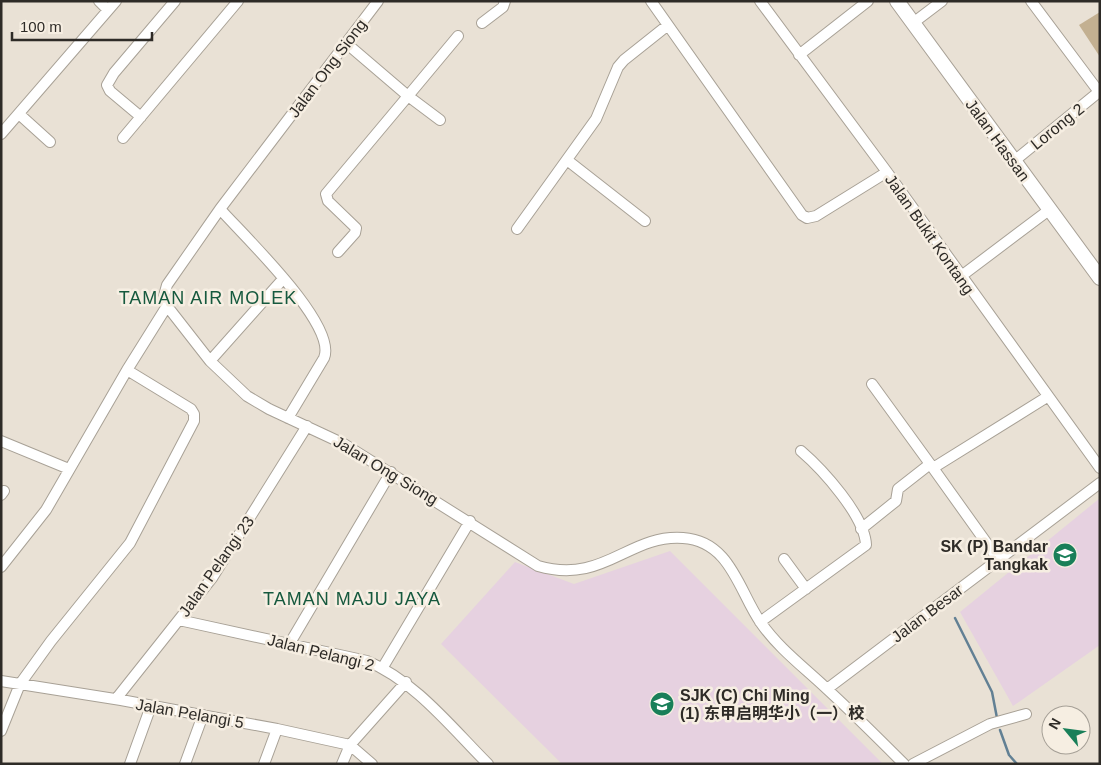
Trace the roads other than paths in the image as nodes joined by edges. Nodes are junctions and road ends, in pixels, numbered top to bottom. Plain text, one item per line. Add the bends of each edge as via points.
1 (99, 1) edge
2 (116, 1) edge
3 (175, 1) edge
4 (238, 1) edge
5 (378, 1) edge
6 (505, 1) edge
7 (650, 1) edge
8 (760, 1) edge
9 (868, 1) edge
10 (897, 1) edge
11 (942, 1) edge
12 (1031, 1) edge
13 (108, 10) junction
14 (913, 23) junction
15 (482, 24) dead end
16 (668, 25) junction
17 (458, 36) dead end
18 (346, 43) junction
19 (799, 55) junction
20 (1100, 91) edge
21 (408, 96) junction
22 (19, 114) junction
23 (141, 117) junction
24 (440, 120) dead end
25 (1, 134) edge
26 (123, 138) dead end
27 (50, 142) dead end
28 (567, 160) junction
29 (1014, 161) junction
30 (886, 172) junction
31 (220, 209) junction
32 (1049, 210) junction
33 (645, 221) dead end
34 (517, 229) dead end
35 (338, 252) dead end
36 (960, 277) junction
37 (1100, 278) edge
38 (283, 279) junction
39 (167, 306) junction
40 (210, 361) junction
41 (127, 370) junction
42 (872, 384) dead end
43 (1047, 397) junction
44 (288, 418) junction
45 (308, 426) junction
46 (1, 441) edge
47 (801, 450) dead end
48 (931, 466) junction
49 (1100, 468) edge
50 (69, 469) junction
51 (392, 472) junction
52 (1100, 483) edge
53 (470, 521) junction
54 (861, 529) junction
55 (784, 559) dead end
56 (998, 559) junction
57 (2, 564) edge
58 (806, 589) junction
59 (179, 620) junction
60 (760, 622) junction
61 (290, 643) junction
62 (383, 667) junction
63 (1, 682) edge
64 (406, 682) junction
65 (20, 684) junction
66 (827, 689) junction
67 (116, 699) junction
68 (151, 706) junction
69 (1026, 714) dead end
70 (202, 715) junction
71 (277, 728) junction
72 (1, 732) edge
73 (350, 745) junction
74 (130, 764) edge
75 (185, 764) edge
76 (264, 764) edge
77 (342, 764) edge
78 (372, 764) edge
79 (488, 764) edge
80 (904, 764) edge
81 (913, 764) edge

1 - 13 street
2 - 13 street
3 - 23 street via 114,73 108,85 110,91
4 - 23 street
5 - 18 street, Jalan Ong Siong
6 - 15 street via 503,7
7 - 16 street
8 - 19 street, Jalan Bukit Kontang
9 - 19 street
10 - 14 street, Jalan Hassan
11 - 14 street
12 - 20 street
13 - 22 street
14 - 29 street, Jalan Hassan
16 - 28 street via 624,60 614,74 596,119
16 - 30 street via 802,215 807,218 816,216
17 - 21 street
18 - 21 street
18 - 31 street, Jalan Ong Siong
19 - 30 street, Jalan Bukit Kontang
20 - 29 street, Lorong 2
21 - 24 street
21 - 35 street via 326,194 328,201 356,228
22 - 25 street
22 - 27 street
23 - 26 street
28 - 33 street
28 - 34 street
29 - 32 street, Jalan Hassan
30 - 36 street, Jalan Bukit Kontang
31 - 38 street
31 - 39 street, Jalan Ong Siong via 165,289
32 - 36 street
32 - 37 street, Jalan Hassan
36 - 43 street, Jalan Bukit Kontang
38 - 40 street
38 - 44 street via 308,307 327,347 324,358
39 - 40 street, Jalan Ong Siong
39 - 41 street
40 - 44 street, Jalan Ong Siong via 247,396
41 - 50 street
41 - 65 street via 191,409 194,421 130,544
42 - 48 street
43 - 48 street
43 - 49 street, Jalan Bukit Kontang
44 - 45 street, Jalan Ong Siong
45 - 51 street, Jalan Ong Siong
45 - 59 street, Jalan Pelangi 23 via 212,578
46 - 50 street
47 - 54 street via 852,508
48 - 54 street via 898,489 896,501
48 - 56 street
50 - 57 street via 46,510
51 - 53 street, Jalan Ong Siong
51 - 61 street
52 - 56 street, Jalan Besar
53 - 60 street, Jalan Ong Siong via 529,561 564,571 591,568 653,542 673,538 692,540 727,562
53 - 62 street
54 - 58 street via 866,542 864,547
55 - 58 street
56 - 66 street, Jalan Besar
58 - 60 street
59 - 61 street, Jalan Pelangi 2
59 - 67 street, Jalan Pelangi 23
60 - 66 street, Jalan Ong Siong via 780,646
61 - 62 street, Jalan Pelangi 2
62 - 64 street, Jalan Pelangi 2
63 - 65 street, Jalan Pelangi 5
64 - 73 street
64 - 79 street, Jalan Pelangi 2
65 - 67 street, Jalan Pelangi 5
65 - 72 street
66 - 80 street, Jalan Ong Siong
67 - 68 street, Jalan Pelangi 5
68 - 70 street, Jalan Pelangi 5
68 - 74 street
69 - 81 street via 990,724
70 - 71 street, Jalan Pelangi 5
70 - 75 street
71 - 73 street, Jalan Pelangi 5
71 - 76 street
73 - 77 street
73 - 78 street, Jalan Pelangi 5

